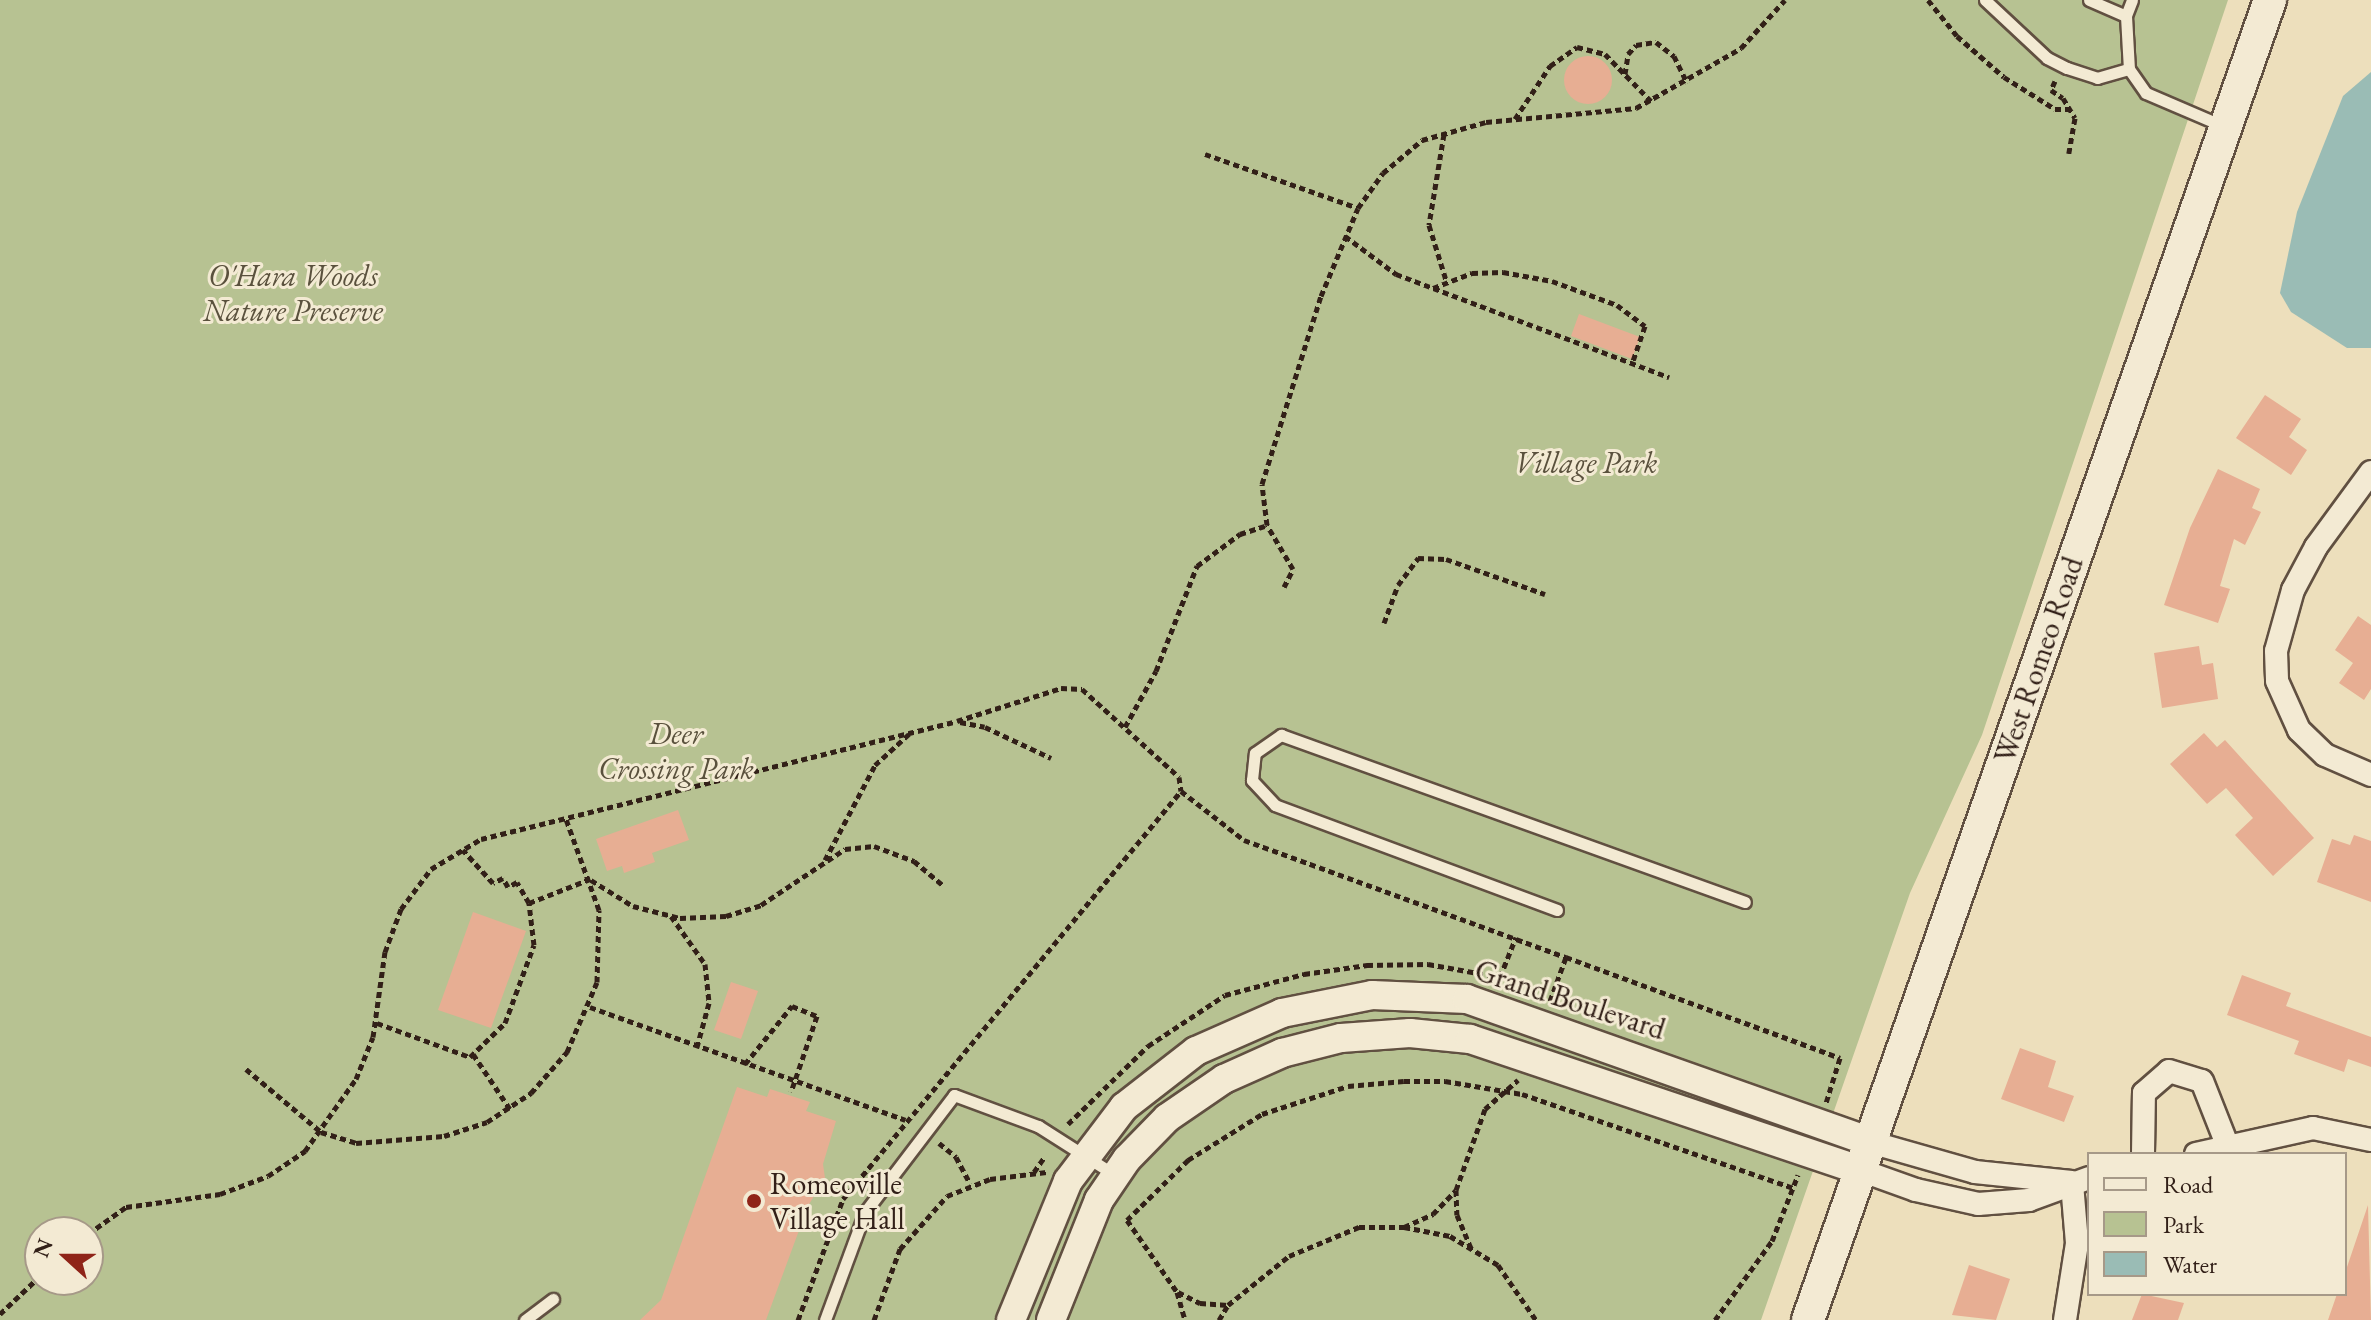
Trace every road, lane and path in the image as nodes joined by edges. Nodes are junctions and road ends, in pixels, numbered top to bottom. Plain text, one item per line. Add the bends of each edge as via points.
1 (1785, 0) edge
2 (1928, 0) edge
3 (1985, 0) edge
4 (2089, 0) edge
5 (2132, 0) edge
6 (2270, 0) edge
7 (2126, 16) junction
8 (2062, 66) junction
9 (2129, 69) junction
10 (1625, 74) junction
11 (1687, 83) junction
12 (1651, 101) junction
13 (2072, 109) junction
14 (1515, 120) junction
15 (2226, 127) junction
16 (1444, 134) junction
17 (2069, 153) dead end
18 (1205, 154) dead end
19 (1358, 208) junction
20 (1345, 236) junction
21 (1446, 280) junction
22 (1432, 288) junction
23 (1632, 363) junction
24 (1669, 377) dead end
25 (2371, 472) edge
26 (1267, 525) junction
27 (1284, 587) dead end
28 (1545, 594) dead end
29 (1384, 623) dead end
30 (957, 721) junction
31 (1125, 727) junction
32 (910, 733) junction
33 (1051, 758) dead end
34 (2371, 775) edge
35 (1181, 791) junction
36 (566, 819) junction
37 (463, 850) junction
38 (824, 861) junction
39 (590, 879) junction
40 (943, 885) dead end
41 (1745, 902) dead end
42 (529, 903) junction
43 (1557, 910) dead end
44 (671, 915) junction
45 (1566, 957) dead end
46 (590, 1007) junction
47 (377, 1023) junction
48 (697, 1047) junction
49 (473, 1054) junction
50 (745, 1064) junction
51 (246, 1069) dead end
52 (795, 1081) junction
53 (791, 1092) dead end
54 (510, 1109) junction
55 (905, 1120) junction
56 (321, 1132) junction
57 (927, 1133) junction
58 (2371, 1140) edge
59 (2228, 1147) junction
60 (2143, 1152) edge
61 (2205, 1152) edge
62 (1084, 1155) junction
63 (1045, 1156) dead end
64 (1865, 1156) junction
65 (1034, 1172) junction
66 (1116, 1175) junction
67 (2080, 1180) edge
68 (1068, 1181) junction
69 (970, 1183) junction
70 (1793, 1188) dead end
71 (1456, 1190) dead end
72 (1099, 1200) junction
73 (1127, 1220) junction
74 (104, 1223) edge
75 (1471, 1249) junction
76 (24, 1291) edge
77 (1177, 1292) junction
78 (553, 1299) dead end
79 (1228, 1305) junction
80 (0, 1314) edge
81 (525, 1320) edge
82 (825, 1320) edge
83 (874, 1320) edge
84 (1011, 1320) edge
85 (1051, 1320) edge
86 (1185, 1320) edge
87 (1219, 1320) edge
88 (1536, 1320) edge
89 (1808, 1320) edge
90 (2065, 1320) edge

1 - 11 path via 1741,48
2 - 13 path via 1957,36 2004,77 2055,109
3 - 8 lane
4 - 7 lane
5 - 7 lane
6 - 15 main road, West Romeo Road
7 - 9 lane
8 - 9 lane via 2097,78
8 - 13 path via 2051,90
9 - 15 lane via 2146,93
10 - 11 path via 1628,54 1636,45 1656,42 1674,56
10 - 12 path
10 - 14 path via 1605,54 1568,50 1550,66
11 - 12 path
12 - 14 path via 1615,113
13 - 17 path via 2076,128
14 - 16 path
15 - 64 main road, West Romeo Road
16 - 19 path via 1403,152
16 - 21 path via 1429,225
18 - 19 path
19 - 20 path
20 - 22 path via 1396,274
20 - 26 path via 1262,484
21 - 22 path
21 - 23 path via 1503,272 1552,281 1617,305 1645,326
22 - 23 path
23 - 24 path
25 - 34 street via 2339,511 2299,579 2276,651 2277,681 2299,730 2325,755
26 - 27 path via 1293,569
26 - 31 path via 1240,534 1197,566 1182,592 1156,671
28 - 29 path via 1446,559 1418,558 1398,585
30 - 31 path via 1061,688 1082,689
30 - 32 path
30 - 33 path via 985,727
31 - 35 path via 1179,777
32 - 36 path
32 - 38 path via 875,765
35 - 45 path via 1244,840
35 - 55 path
36 - 37 path via 481,839
36 - 39 path
37 - 42 path via 493,883 503,878 508,887 517,882
37 - 47 path via 431,869 401,909 385,952
38 - 40 path via 845,849 874,846 914,861
38 - 44 path via 761,905 726,916
39 - 42 path
39 - 44 path via 608,895
39 - 46 path via 600,934
41 - 43 lane via 1281,735 1255,753 1252,780 1275,805
42 - 49 path via 534,945 510,1010 505,1023
44 - 48 path via 705,964 709,1003
46 - 48 path
46 - 54 path via 567,1052
47 - 49 path
47 - 56 path via 356,1079
48 - 50 path
49 - 54 path
50 - 52 path
50 - 52 path via 792,1006 817,1016
51 - 56 path
52 - 53 path
52 - 55 path
54 - 56 path via 420,1142 356,1143
55 - 57 path
56 - 74 path via 305,1151 268,1176 220,1194 126,1207
57 - 62 lane via 954,1095 1038,1126
57 - 69 path via 956,1157
57 - 82 lane via 865,1212
58 - 59 street via 2313,1128
59 - 60 street via 2202,1081 2169,1071 2144,1093
59 - 61 street
62 - 64 street, Grand Boulevard via 1124,1107 1196,1051 1282,1013 1372,995 1467,999
62 - 66 lane
62 - 68 street, Grand Boulevard
63 - 65 path
64 - 66 street via 1470,1039 1410,1033 1326,1042 1282,1053 1224,1079 1167,1118
64 - 67 street
64 - 67 street via 1978,1204 2029,1200
64 - 89 main road, West Romeo Road
65 - 68 path
65 - 69 path
66 - 72 street
67 - 90 street via 2077,1255
68 - 84 street, Grand Boulevard
69 - 83 path via 947,1196 900,1249
70 - 73 path via 1522,1094 1445,1081 1404,1081 1348,1086 1262,1114 1188,1160
71 - 75 path via 1457,1215
72 - 73 path
72 - 85 street
73 - 77 path
75 - 79 path via 1450,1236 1404,1227 1359,1227 1289,1256
75 - 88 path via 1498,1265
76 - 80 path
77 - 79 path via 1200,1303
77 - 86 path
78 - 81 lane
79 - 87 path

